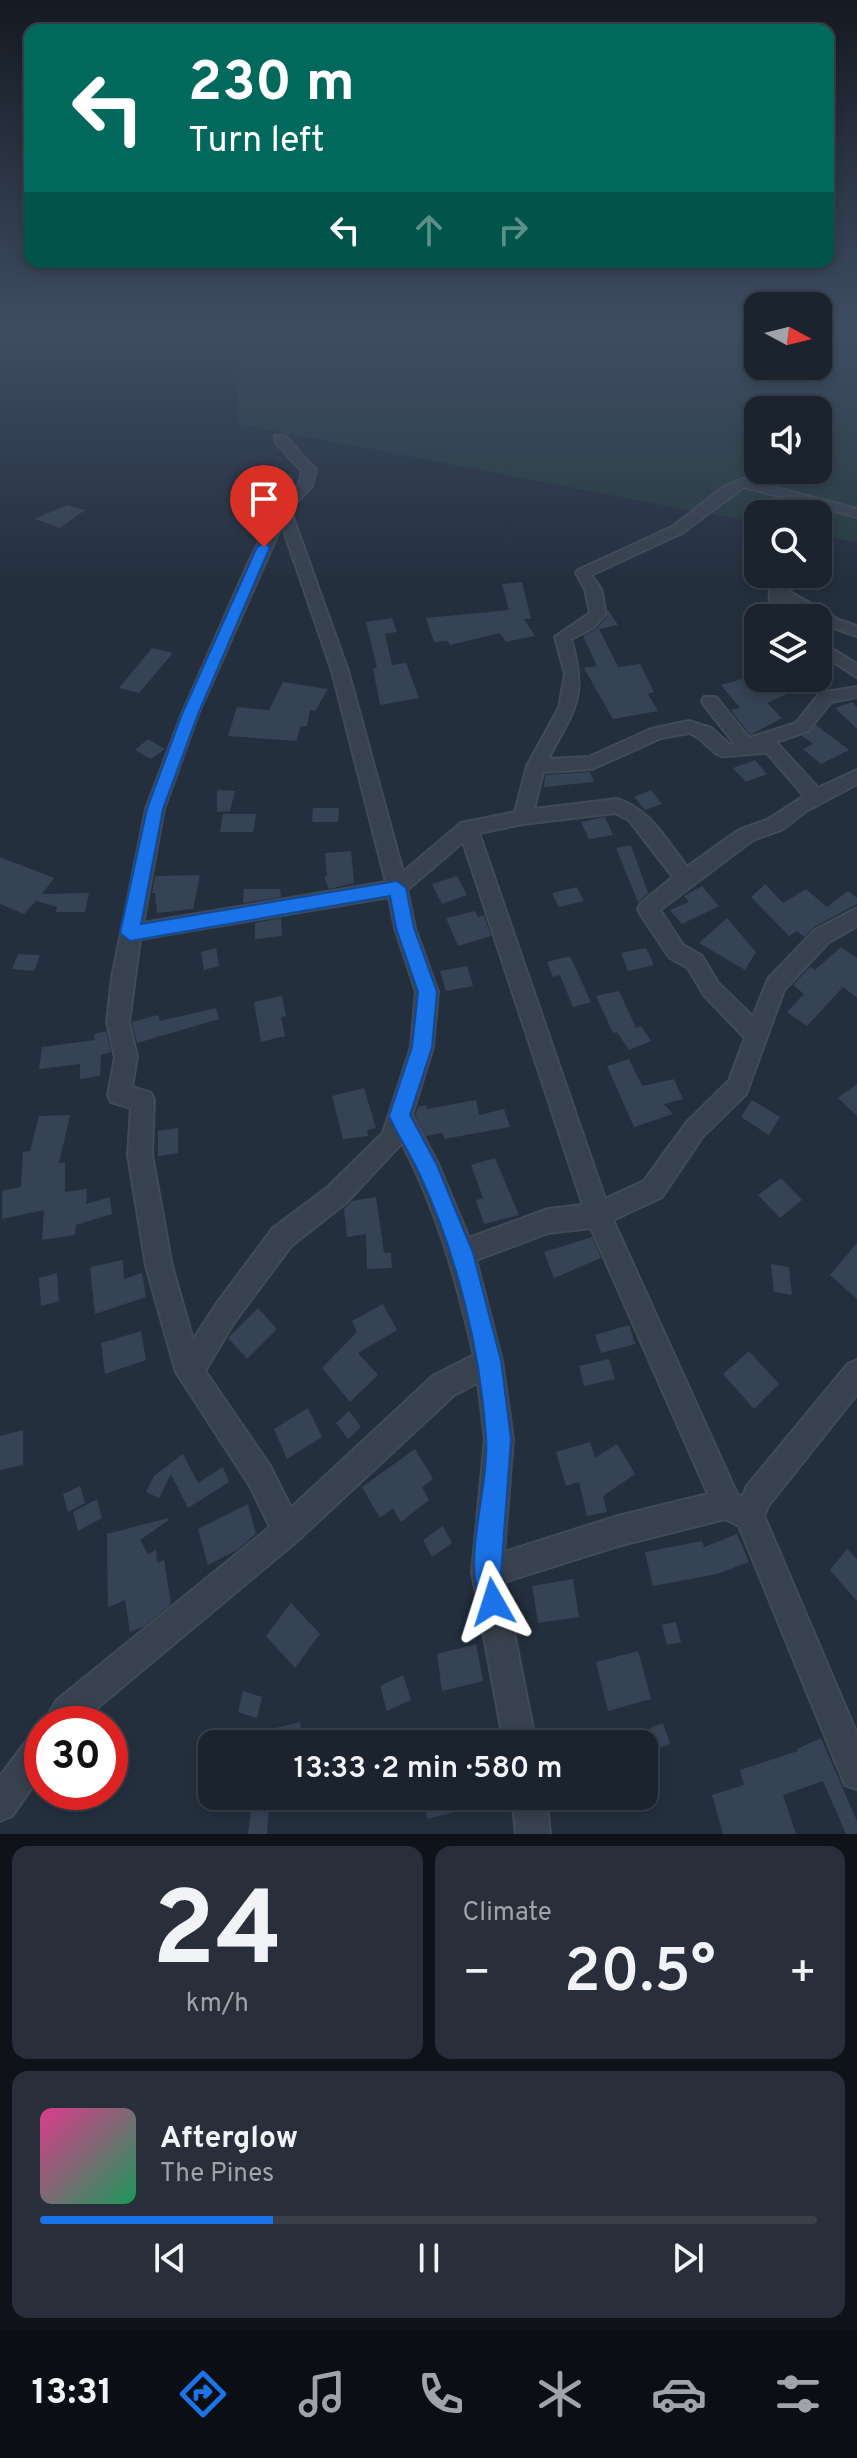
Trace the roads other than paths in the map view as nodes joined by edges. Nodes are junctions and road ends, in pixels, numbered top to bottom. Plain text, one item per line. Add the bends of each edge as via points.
1 (280, 439) dead end
2 (805, 498) joint
3 (283, 508) junction
4 (857, 513) edge
5 (777, 588) edge
6 (778, 591) junction
7 (776, 604) edge
8 (857, 631) edge
9 (832, 655) edge
10 (857, 672) edge
11 (857, 692) edge
12 (710, 701) dead end
13 (745, 745) junction
14 (536, 766) junction
15 (857, 776) edge
16 (816, 798) junction
17 (523, 817) junction
18 (468, 828) junction
19 (685, 878) junction
20 (397, 888) junction
21 (857, 916) edge
22 (130, 933) junction
23 (757, 1036) junction
24 (400, 1116) junction
25 (598, 1215) junction
26 (462, 1253) junction
27 (489, 1361) junction
28 (189, 1372) junction
29 (857, 1373) edge
30 (738, 1510) junction
31 (287, 1531) junction
32 (487, 1572) junction
33 (74, 1706) edge
34 (517, 1730) edge
35 (24, 1771) edge
36 (857, 1773) edge
37 (0, 1804) edge
38 (530, 1810) edge
39 (533, 1834) edge

1 - 3 street via 309,470 305,486
2 - 4 street
2 - 14 street via 743,483 677,530 583,573 598,614 563,637 573,674 567,708
3 - 20 street via 340,671
3 - 22 street via 190,714 155,809
5 - 6 street
6 - 7 street
6 - 8 street
9 - 10 street
11 - 13 street via 826,697 802,727
12 - 13 street
13 - 14 street via 727,752 705,732 689,727 657,733 592,763
13 - 16 street via 772,747
14 - 17 street
15 - 16 street
16 - 19 street via 776,824 746,835
17 - 18 street
17 - 19 street via 617,806 636,815
18 - 20 street
18 - 25 street
19 - 23 street via 648,909 676,951 695,962 711,989
20 - 22 street
20 - 24 street via 427,992 422,1047
21 - 23 street via 822,936 775,985
22 - 28 street via 118,1022 126,1057 119,1095 143,1100 140,1155 159,1266
23 - 25 street via 738,1087 695,1129 653,1189
24 - 26 street via 430,1172
24 - 28 street via 392,1139 337,1195 282,1237
25 - 26 street via 548,1221
25 - 30 street
26 - 27 street
27 - 31 street via 443,1386
27 - 32 street via 499,1439
28 - 31 street via 260,1476
29 - 30 street via 757,1496
30 - 32 street via 618,1531
30 - 36 street
31 - 33 street
32 - 34 street
35 - 37 street
38 - 39 street

